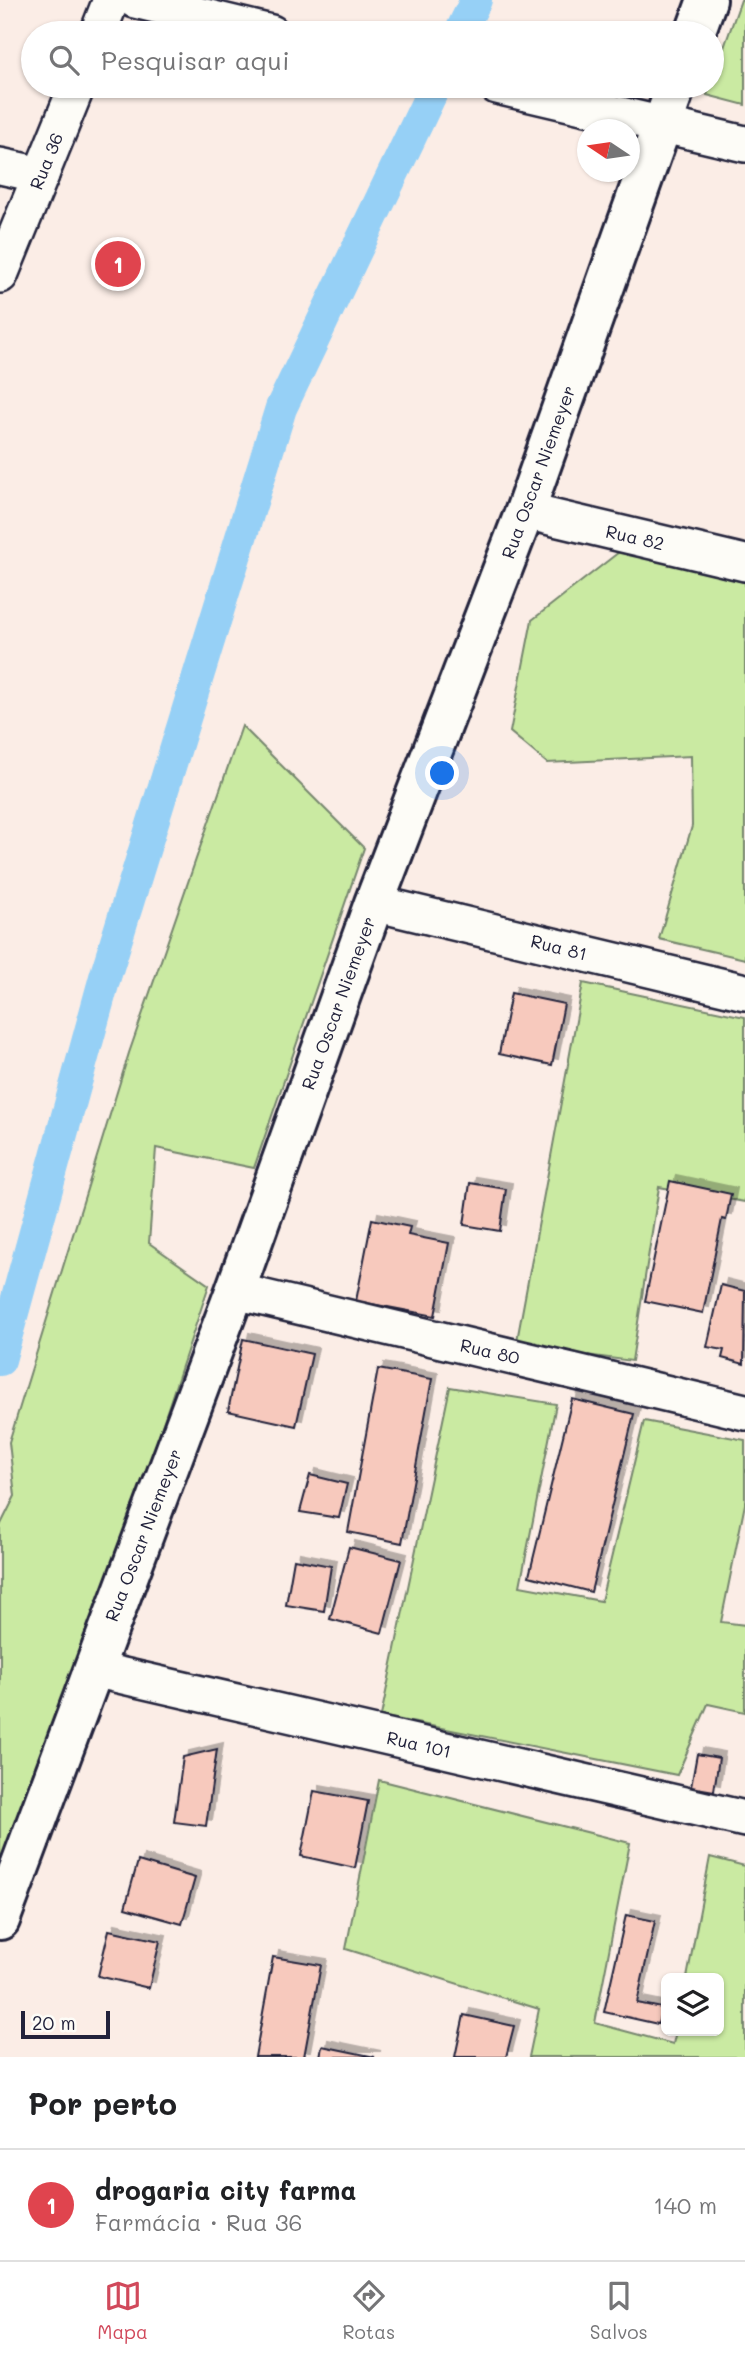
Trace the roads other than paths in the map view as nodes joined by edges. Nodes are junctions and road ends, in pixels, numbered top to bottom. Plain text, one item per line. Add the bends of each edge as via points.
1 (111, 0) edge
2 (135, 0) edge
3 (707, 0) edge
4 (103, 21) edge
5 (222, 21) edge
6 (699, 21) edge
7 (72, 98) edge
8 (548, 98) edge
9 (672, 98) edge
10 (662, 125) junction
11 (745, 144) edge
12 (0, 166) edge
13 (41, 174) junction
14 (0, 275) edge
15 (525, 511) junction
16 (745, 563) edge
17 (374, 903) junction
18 (745, 992) edge
19 (235, 1290) junction
20 (745, 1412) edge
21 (93, 1669) junction
22 (745, 1819) edge
23 (0, 1920) edge

1 - 4 street
2 - 5 street
3 - 6 street
7 - 13 street, Rua 36
8 - 10 street
9 - 10 street, Rua Oscar Niemeyer
10 - 11 street
10 - 15 street, Rua Oscar Niemeyer
12 - 13 street
13 - 14 street, Rua 36
15 - 16 street, Rua 82
15 - 17 street, Rua Oscar Niemeyer
17 - 18 street, Rua 81
17 - 19 street, Rua Oscar Niemeyer
19 - 20 street, Rua 80
19 - 21 street, Rua Oscar Niemeyer
21 - 22 street, Rua 101
21 - 23 street, Rua Oscar Niemeyer

